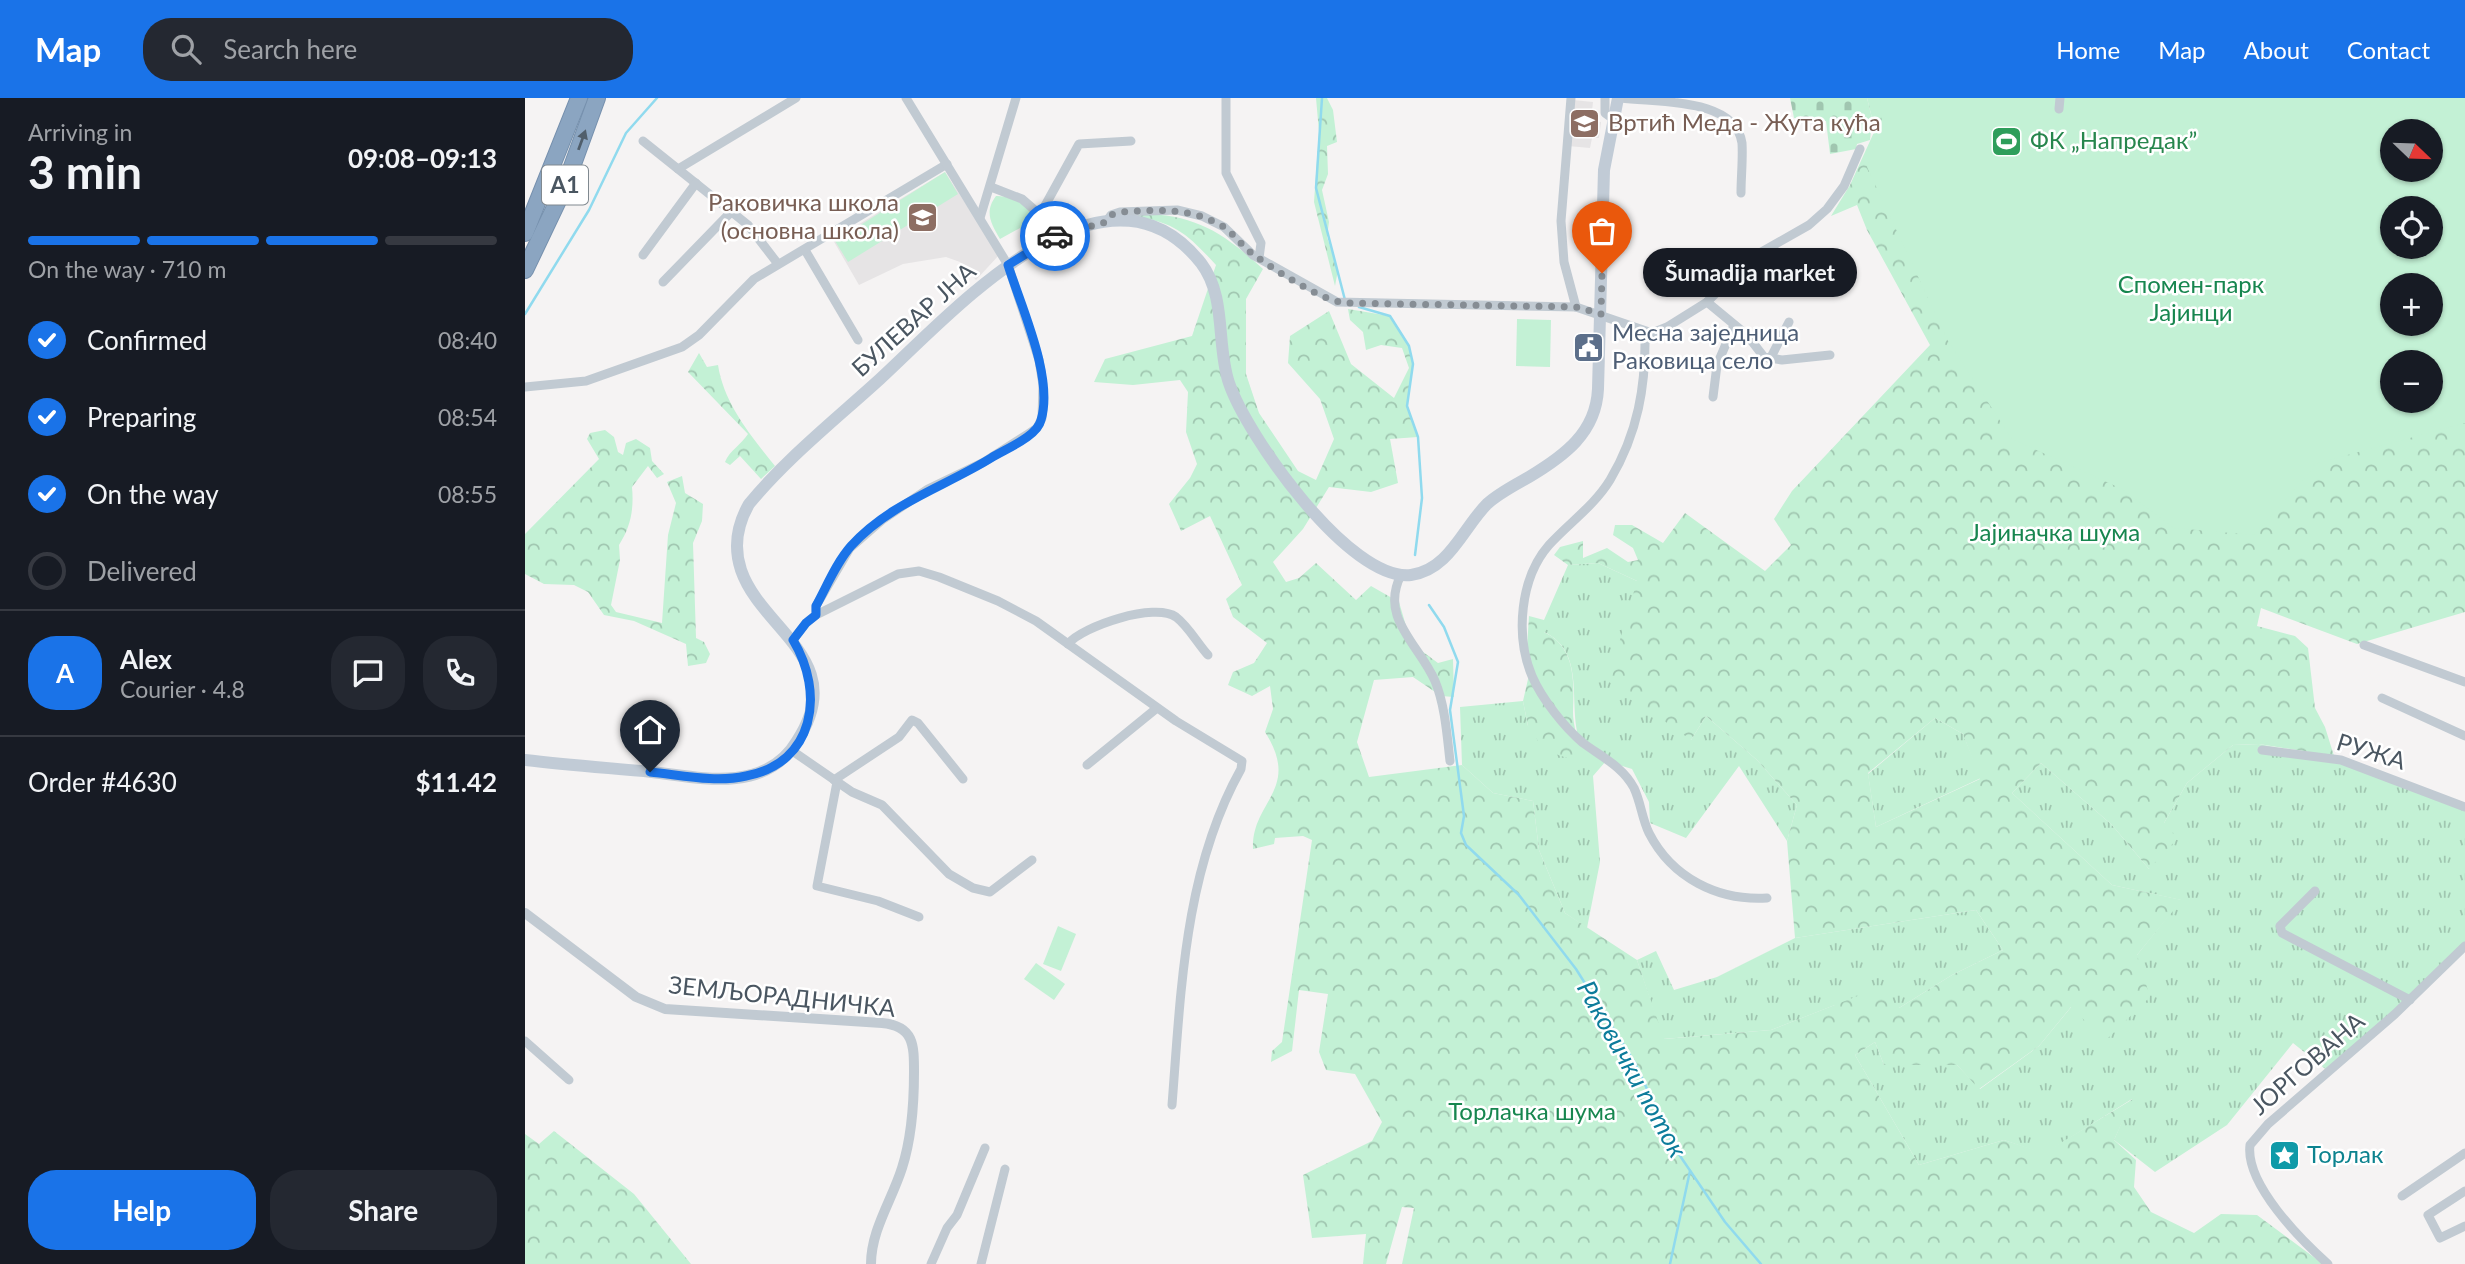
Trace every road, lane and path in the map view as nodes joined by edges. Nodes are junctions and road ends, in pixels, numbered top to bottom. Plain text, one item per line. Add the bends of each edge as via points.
1 (579, 98) edge
2 (597, 98) edge
3 (796, 98) edge
4 (906, 98) edge
5 (1016, 98) edge
6 (1226, 98) edge
7 (1571, 98) edge
8 (1605, 98) edge
9 (1619, 98) edge
10 (2060, 98) edge
11 (1651, 99) edge
12 (2059, 109) dead end
13 (1612, 118) junction
14 (643, 141) dead end
15 (1131, 141) dead end
16 (1860, 149) dead end
17 (947, 164) junction
18 (678, 169) junction
19 (696, 183) junction
20 (991, 187) junction
21 (1741, 193) dead end
22 (732, 212) junction
23 (1041, 213) junction
24 (980, 218) junction
25 (1106, 222) junction
26 (525, 233) edge
27 (1061, 233) junction
28 (805, 250) junction
29 (643, 255) dead end
30 (1259, 258) junction
31 (778, 264) junction
32 (1008, 265) junction
33 (525, 270) edge
34 (663, 282) dead end
35 (1707, 302) junction
36 (1576, 307) junction
37 (1601, 314) junction
38 (1789, 322) dead end
39 (1734, 325) junction
40 (1646, 332) junction
41 (858, 340) dead end
42 (1830, 355) dead end
43 (1770, 359) junction
44 (525, 387) edge
45 (1713, 397) dead end
46 (1401, 575) junction
47 (816, 615) junction
48 (793, 640) junction
49 (1068, 644) junction
50 (2364, 645) dead end
51 (1208, 655) dead end
52 (2465, 682) edge
53 (2382, 698) dead end
54 (1157, 708) junction
55 (2465, 736) edge
56 (791, 750) junction
57 (2262, 750) dead end
58 (525, 760) edge
59 (1450, 761) dead end
60 (1087, 765) dead end
61 (963, 779) dead end
62 (835, 781) junction
63 (2465, 807) edge
64 (1032, 860) dead end
65 (2315, 891) dead end
66 (1767, 898) dead end
67 (525, 913) edge
68 (919, 916) dead end
69 (2465, 946) edge
70 (2410, 1000) junction
71 (525, 1041) edge
72 (569, 1080) dead end
73 (1172, 1105) dead end
74 (985, 1147) dead end
75 (2465, 1153) edge
76 (1005, 1170) dead end
77 (2465, 1191) edge
78 (2402, 1196) dead end
79 (2465, 1226) edge
80 (871, 1264) edge
81 (931, 1264) edge
82 (981, 1264) edge
83 (2328, 1264) edge

1 - 26 highway, A1
33 -> 2 highway, A1 via 565,186
3 - 18 street
4 - 17 street
5 - 20 street
6 - 30 street via 1226,173 1261,243
7 - 36 street via 1561,221 1564,262
8 - 13 street via 1605,113
9 - 11 street
9 - 13 main road
10 - 12 street
11 - 21 street via 1700,100 1722,109 1740,135
13 - 37 main road via 1604,170
14 - 18 street
15 - 23 street via 1079,144
16 - 35 street via 1844,186 1827,209 1809,225 1751,258
17 - 24 street
17 - 28 street
18 - 19 street
19 - 22 street
19 - 29 street
20 - 23 street
20 - 24 street
22 - 31 street via 753,230
22 - 34 street
23 - 27 street
24 - 32 street
25 - 27 main road, БУЛЕВАР ЈНА
25 - 30 street via 1120,212 1189,212 1224,227
25 - 46 main road, БУЛЕВАР ЈНА via 1151,228 1202,265 1215,291 1229,385 1255,435 1287,483 1328,527 1368,562
27 - 32 main road, БУЛЕВАР ЈНА
28 - 31 street
28 - 41 street
30 - 36 street via 1339,302
31 - 44 street via 747,285 682,347 586,381
32 - 47 street via 1038,360 1043,385 1040,424 984,462 904,503 854,543 816,606
32 - 48 main road, БУЛЕВАР ЈНА via 790,462 745,511 737,533 741,571
35 - 39 street
35 - 40 street via 1667,327
36 - 37 street
37 - 40 street
37 - 46 main road via 1598,398 1581,437 1550,464 1492,500 1432,567
38 - 43 street
39 - 43 street via 1761,356
39 - 45 street via 1717,365
40 - 66 street via 1641,402 1623,455 1603,489 1546,548 1532,573 1523,616 1528,664 1541,692 1570,730 1626,776 1649,833 1677,872 1743,899
42 - 43 street
46 - 59 street via 1392,603 1435,681
47 - 48 street
47 - 49 street via 898,574 919,571 998,601
48 - 56 main road, БУЛЕВАР ЈНА via 809,671 812,703
49 - 51 street via 1086,630 1106,623 1168,615 1176,617
49 - 54 street
50 - 52 street
53 - 55 street
54 - 60 street
54 - 73 street via 1239,758 1242,765 1213,829 1196,891 1183,971
56 - 58 main road via 767,769 735,778
56 - 62 street
57 - 63 street, РУЖА via 2341,760
61 - 62 street via 912,720 899,737
62 - 64 street via 882,805 949,874 973,888 991,892
62 - 68 street via 817,886
65 - 70 street, ЈОРГОВАНА via 2284,920 2282,933
67 - 80 street, ЗЕМЉОРАДНИЧКА via 636,997 665,1009 882,1023 898,1026 910,1035 914,1065 909,1141 874,1241
69 - 70 street, ЈОРГОВАНА
70 - 83 street, ЈОРГОВАНА via 2267,1124 2250,1145 2251,1161 2282,1219
71 - 72 street
74 - 81 street
75 - 78 street
76 - 82 street
77 - 79 street via 2428,1215 2440,1238

